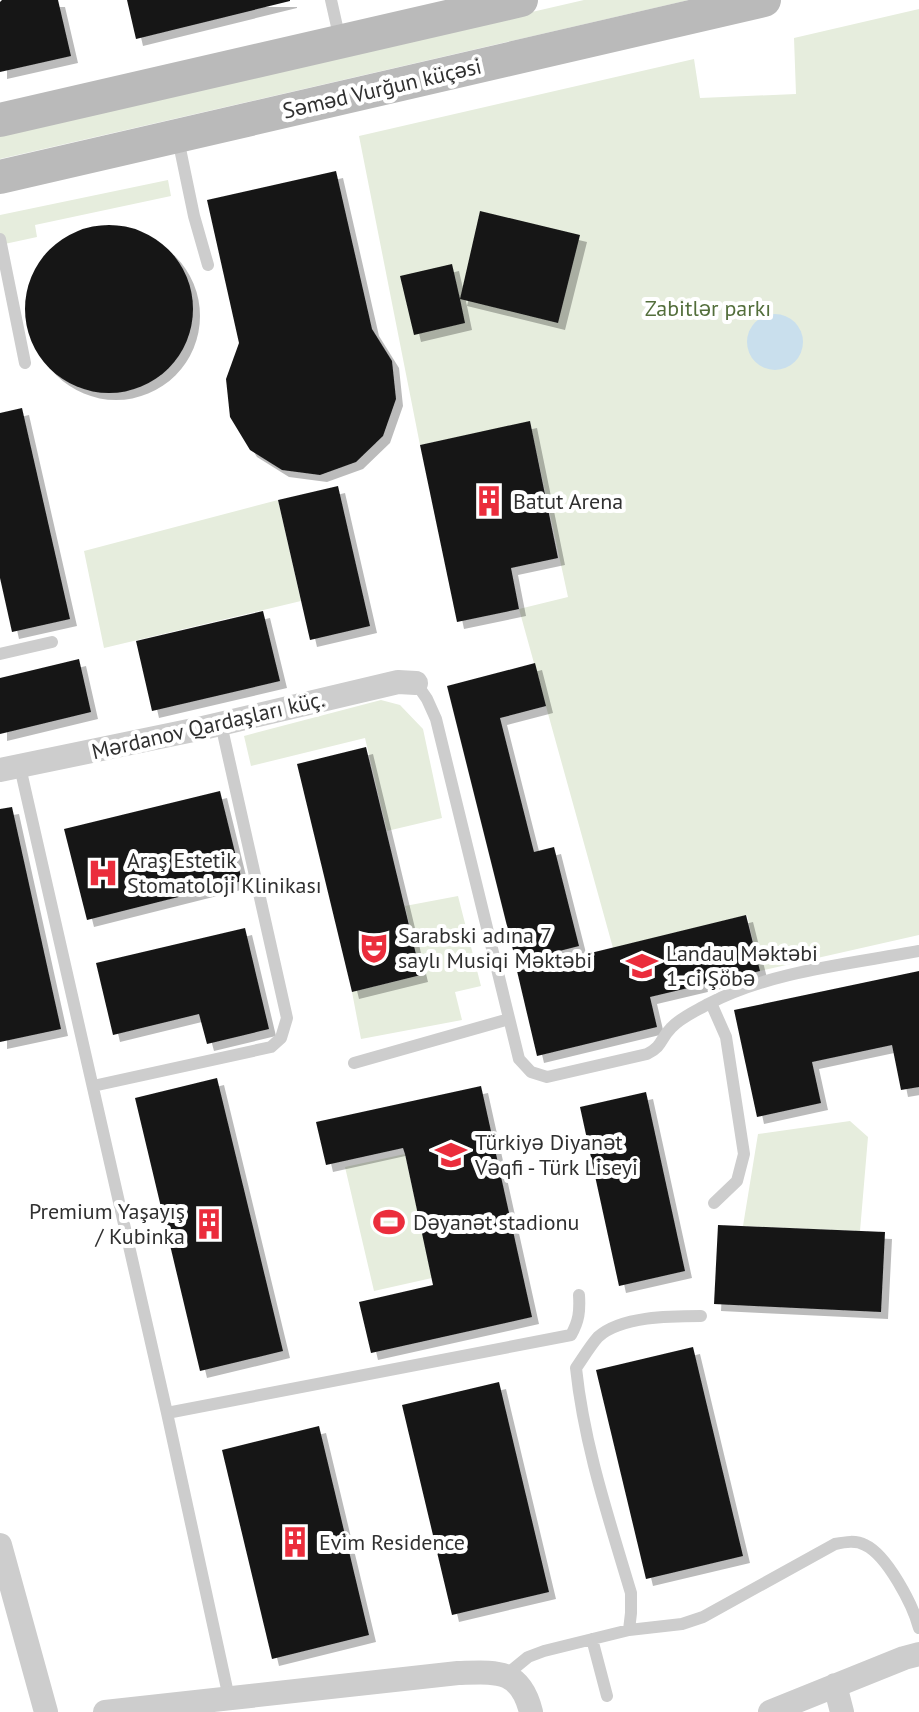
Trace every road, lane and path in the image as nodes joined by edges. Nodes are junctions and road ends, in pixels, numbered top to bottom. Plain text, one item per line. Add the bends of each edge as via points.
1 (331, 0) edge
2 (521, 0) edge
3 (764, 0) edge
4 (341, 43) junction
5 (0, 120) edge
6 (178, 136) junction
7 (0, 177) edge
8 (0, 239) edge
9 (208, 265) dead end
10 (25, 363) dead end
11 (52, 642) dead end
12 (0, 654) edge
13 (416, 683) joint
14 (221, 724) junction
15 (10, 768) edge
16 (919, 951) edge
17 (711, 1003) junction
18 (509, 1019) junction
19 (354, 1063) dead end
20 (93, 1086) junction
21 (714, 1203) dead end
22 (579, 1295) dead end
23 (701, 1316) dead end
24 (167, 1413) junction
25 (0, 1545) edge
26 (919, 1628) edge
27 (629, 1630) junction
28 (592, 1639) junction
29 (919, 1654) edge
30 (506, 1675) junction
31 (835, 1685) junction
32 (607, 1696) dead end
33 (229, 1698) junction
34 (46, 1712) edge
35 (105, 1712) edge
36 (531, 1712) edge
37 (770, 1712) edge
38 (842, 1712) edge

1 - 4 lane
2 - 4 main road
3 - 6 main road, Səməd Vurğun küçəsi
4 - 5 main road
6 - 7 main road, Səməd Vurğun küçəsi
6 - 9 lane
8 - 10 lane
11 - 12 lane
13 - 14 street, Mərdanov Qardaşları küç. via 398,682
13 - 18 lane via 436,719
14 - 15 street, Mərdanov Qardaşları küç.
14 - 20 lane via 287,1018 281,1038 271,1047
15 - 20 lane
16 - 17 lane via 787,976
17 - 18 lane via 681,1020 647,1054 547,1077 531,1072 519,1059
17 - 21 lane via 726,1037 744,1154 737,1181
18 - 19 lane
20 - 24 lane
22 - 24 lane via 580,1314 571,1335
23 - 27 lane via 626,1323 599,1336 576,1368 590,1449 631,1593
24 - 33 lane
25 - 34 street
26 - 27 lane via 906,1595 877,1552 863,1543 847,1542 703,1617
27 - 28 lane
28 - 30 lane via 528,1657
28 - 32 lane
29 - 31 street
30 - 33 street via 458,1673
30 - 36 street via 518,1683
31 - 37 street
31 - 38 street
33 - 35 street

